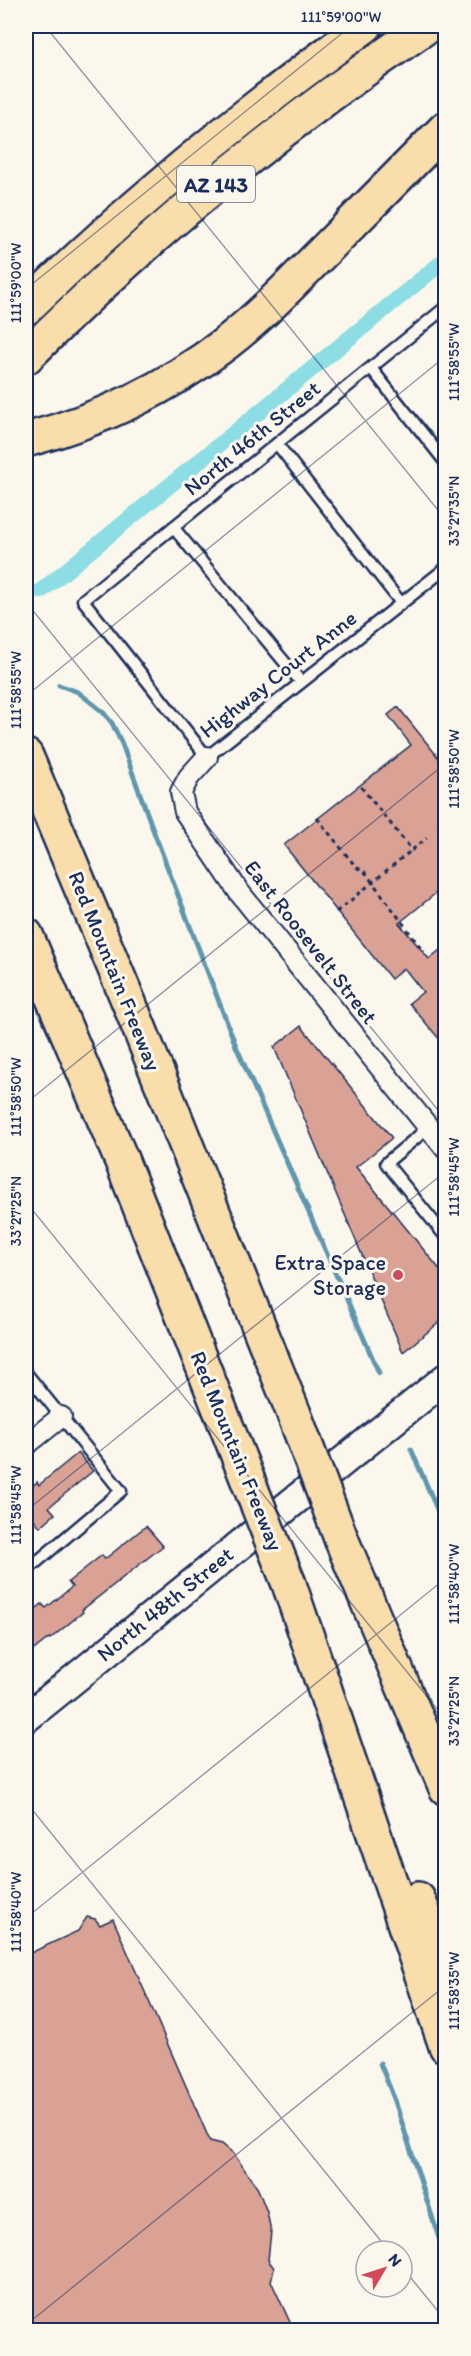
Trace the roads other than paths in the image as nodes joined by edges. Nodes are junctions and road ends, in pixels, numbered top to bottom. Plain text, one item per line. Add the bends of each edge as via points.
1 (365, 26) edge
2 (427, 26) edge
3 (446, 128) edge
4 (446, 307) edge
5 (26, 308) edge
6 (26, 357) edge
7 (371, 368) junction
8 (26, 440) edge
9 (277, 444) junction
10 (446, 463) edge
11 (173, 527) junction
12 (446, 568) edge
13 (83, 600) joint
14 (401, 603) junction
15 (301, 682) junction
16 (26, 756) edge
17 (207, 757) junction
18 (26, 935) edge
19 (428, 1128) junction
20 (446, 1149) edge
21 (446, 1237) edge
22 (26, 1373) edge
23 (446, 1378) edge
24 (61, 1417) junction
25 (26, 1445) edge
26 (26, 1570) edge
27 (289, 1584) junction
28 (26, 1718) edge
29 (446, 1788) edge
30 (446, 1968) edge
31 (446, 2046) edge

1 - 5 highway, AZ 143 via 226,131 96,242
2 - 6 highway, AZ 143 via 325,98 207,191
3 - 8 highway via 255,319 207,357 135,399
4 - 7 lane, North 46th Street
7 - 9 lane, North 46th Street
7 - 10 lane
9 - 11 lane, North 46th Street
9 - 14 lane
11 - 13 lane, North 46th Street
11 - 15 lane
12 - 14 lane, Highway Court Anne
13 - 17 lane, Highway Court Anne
14 - 15 lane, Highway Court Anne
15 - 17 lane, Highway Court Anne
16 - 29 highway, Red Mountain Freeway, bridge via 130,1005 342,1541
17 - 19 street, East Roosevelt Street via 181,792 185,812 239,892
18 - 27 highway, Red Mountain Freeway, bridge via 121,1159
19 - 20 street, East Roosevelt Street
19 - 21 lane via 386,1164
22 - 24 lane
23 - 28 street, North 48th Street
24 - 25 street
24 - 26 lane via 121,1491
27 - 30 highway, Red Mountain Freeway
27 - 31 highway

